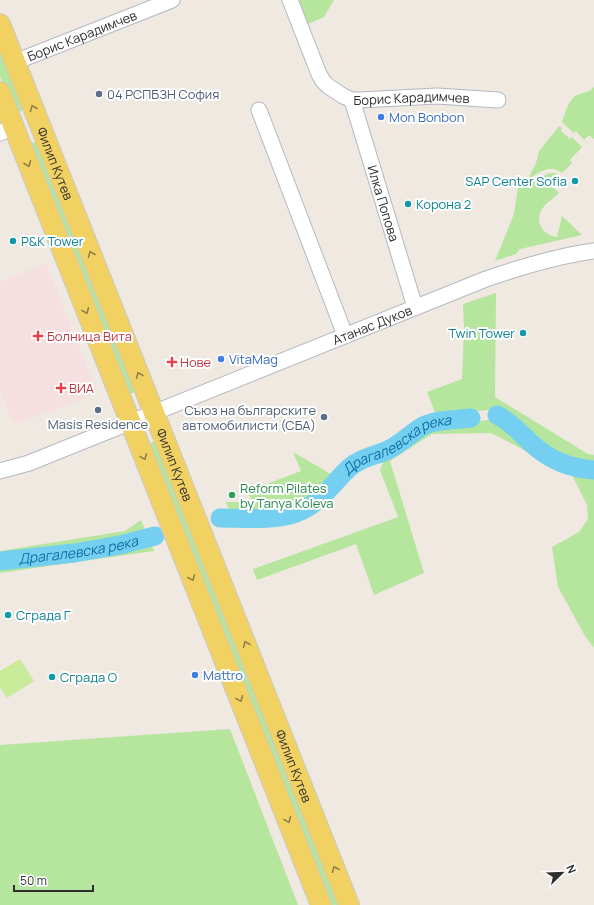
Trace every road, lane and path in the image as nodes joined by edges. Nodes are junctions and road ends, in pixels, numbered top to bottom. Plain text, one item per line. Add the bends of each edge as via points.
1 (172, 0) edge
2 (290, 0) edge
3 (0, 24) edge
4 (15, 62) junction
5 (0, 92) edge
6 (352, 100) junction
7 (498, 100) dead end
8 (260, 110) dead end
9 (7, 130) edge
10 (594, 251) edge
11 (415, 307) junction
12 (345, 335) junction
13 (154, 412) junction
14 (130, 421) junction
15 (0, 471) edge
16 (321, 905) edge
17 (349, 905) edge

1 - 4 street, Борис Карадимчев
2 - 6 street, Борис Карадимчев via 319,74 328,86
3 - 4 main road, Филип Кутев
13 -> 4 main road, Филип Кутев
5 - 9 main road, Филип Кутев
6 - 7 street, Борис Карадимчев via 437,96
6 - 11 street, Илка Попова
8 - 12 street
9 -> 14 main road, Филип Кутев
10 - 11 street, Атанас Дуков via 525,265
11 - 12 street, Атанас Дуков
12 - 13 street, Атанас Дуков
13 - 14 street, Атанас Дуков
17 -> 13 main road, Филип Кутев
14 - 15 street, Атанас Дуков via 29,463
14 -> 16 main road, Филип Кутев

